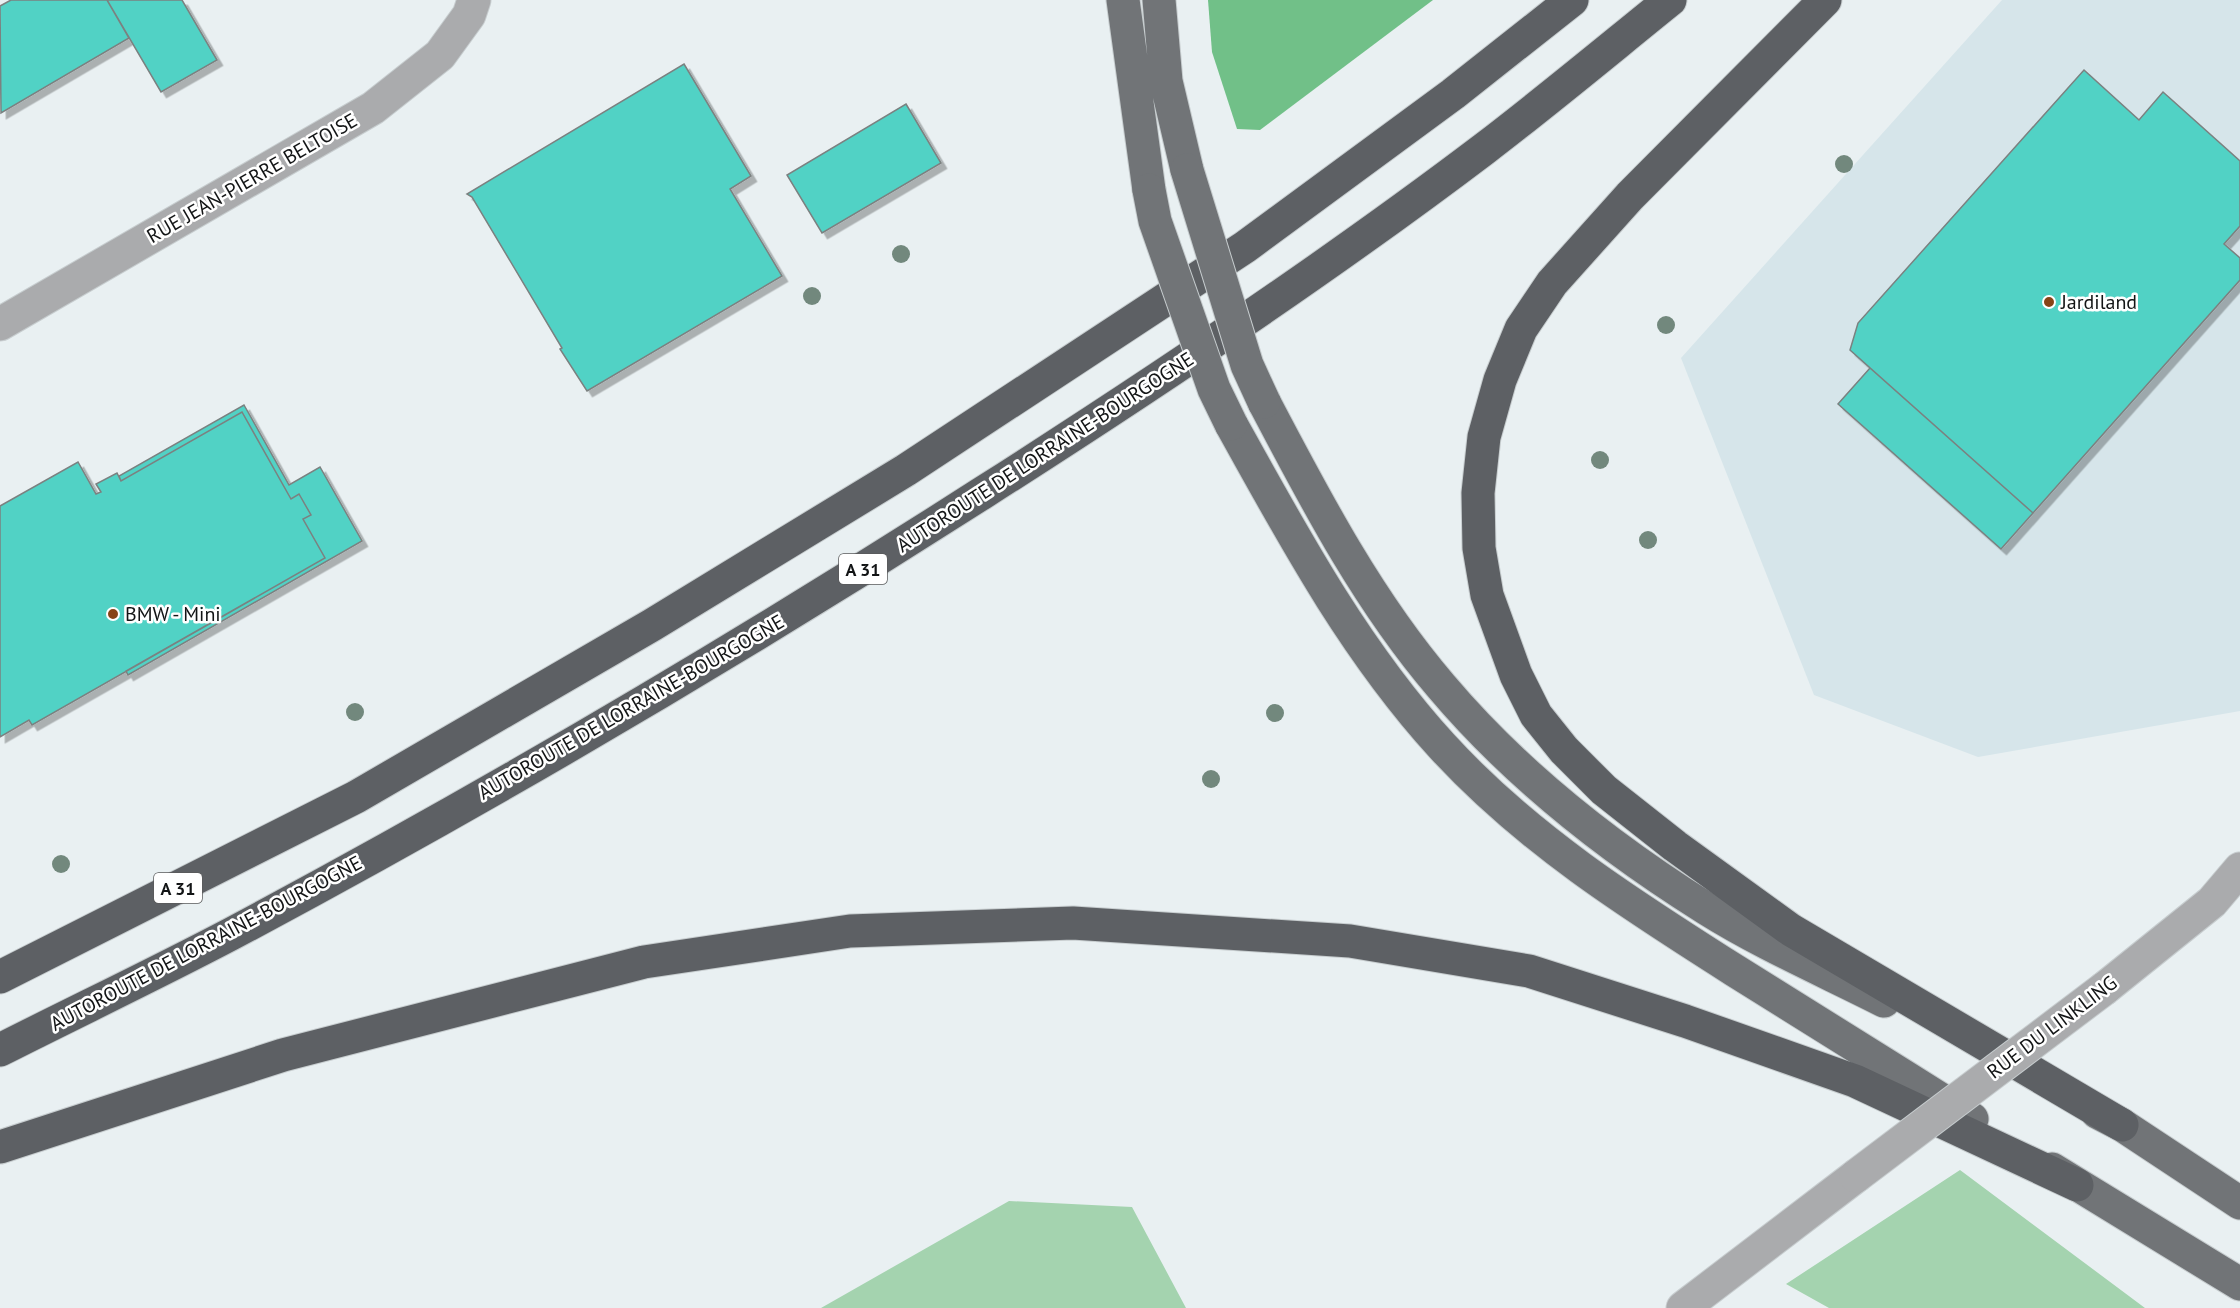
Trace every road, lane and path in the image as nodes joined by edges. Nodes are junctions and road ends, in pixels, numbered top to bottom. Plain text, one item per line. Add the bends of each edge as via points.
1 (474, 0) edge
2 (1123, 0) edge
3 (1159, 0) edge
4 (1572, 0) edge
5 (1670, 0) edge
6 (1825, 0) edge
7 (0, 324) edge
8 (2240, 869) edge
9 (0, 977) edge
10 (0, 1050) edge
11 (2122, 1125) junction
12 (0, 1147) edge
13 (2077, 1185) junction
14 (2240, 1203) edge
15 (2240, 1284) edge
16 (1683, 1308) edge

1 - 7 street, RUE JEAN-PIERRE BELTOISE via 469,15 440,55 373,108
2 - 13 main road, bridge via 1149,190 1159,233 1215,389 1289,529 1367,652 1442,746 1524,825 1613,894
3 - 11 main road, bridge via 1166,81 1187,170 1248,365 1320,508 1397,629 1440,686 1544,792 1626,856 1710,911
4 - 9 highway, A 31 via 1453,94 1245,247 906,470 643,631 356,797
5 - 10 highway, AUTOROUTE DE LORRAINE-BOURGOGNE / A 31 via 1485,148 1264,308 1172,372 823,595 581,740 432,823 228,935
6 - 11 highway via 1630,196 1552,283 1521,329 1500,380 1484,436 1478,494 1479,548 1487,595 1516,675 1536,715 1564,750 1604,789 1791,930
8 - 16 street, RUE DU LINKLING, bridge via 2212,902 2105,988
11 - 14 main road
12 - 13 highway via 283,1056 644,962 850,931 1073,923 1350,940 1529,971 1855,1081
13 - 15 main road

